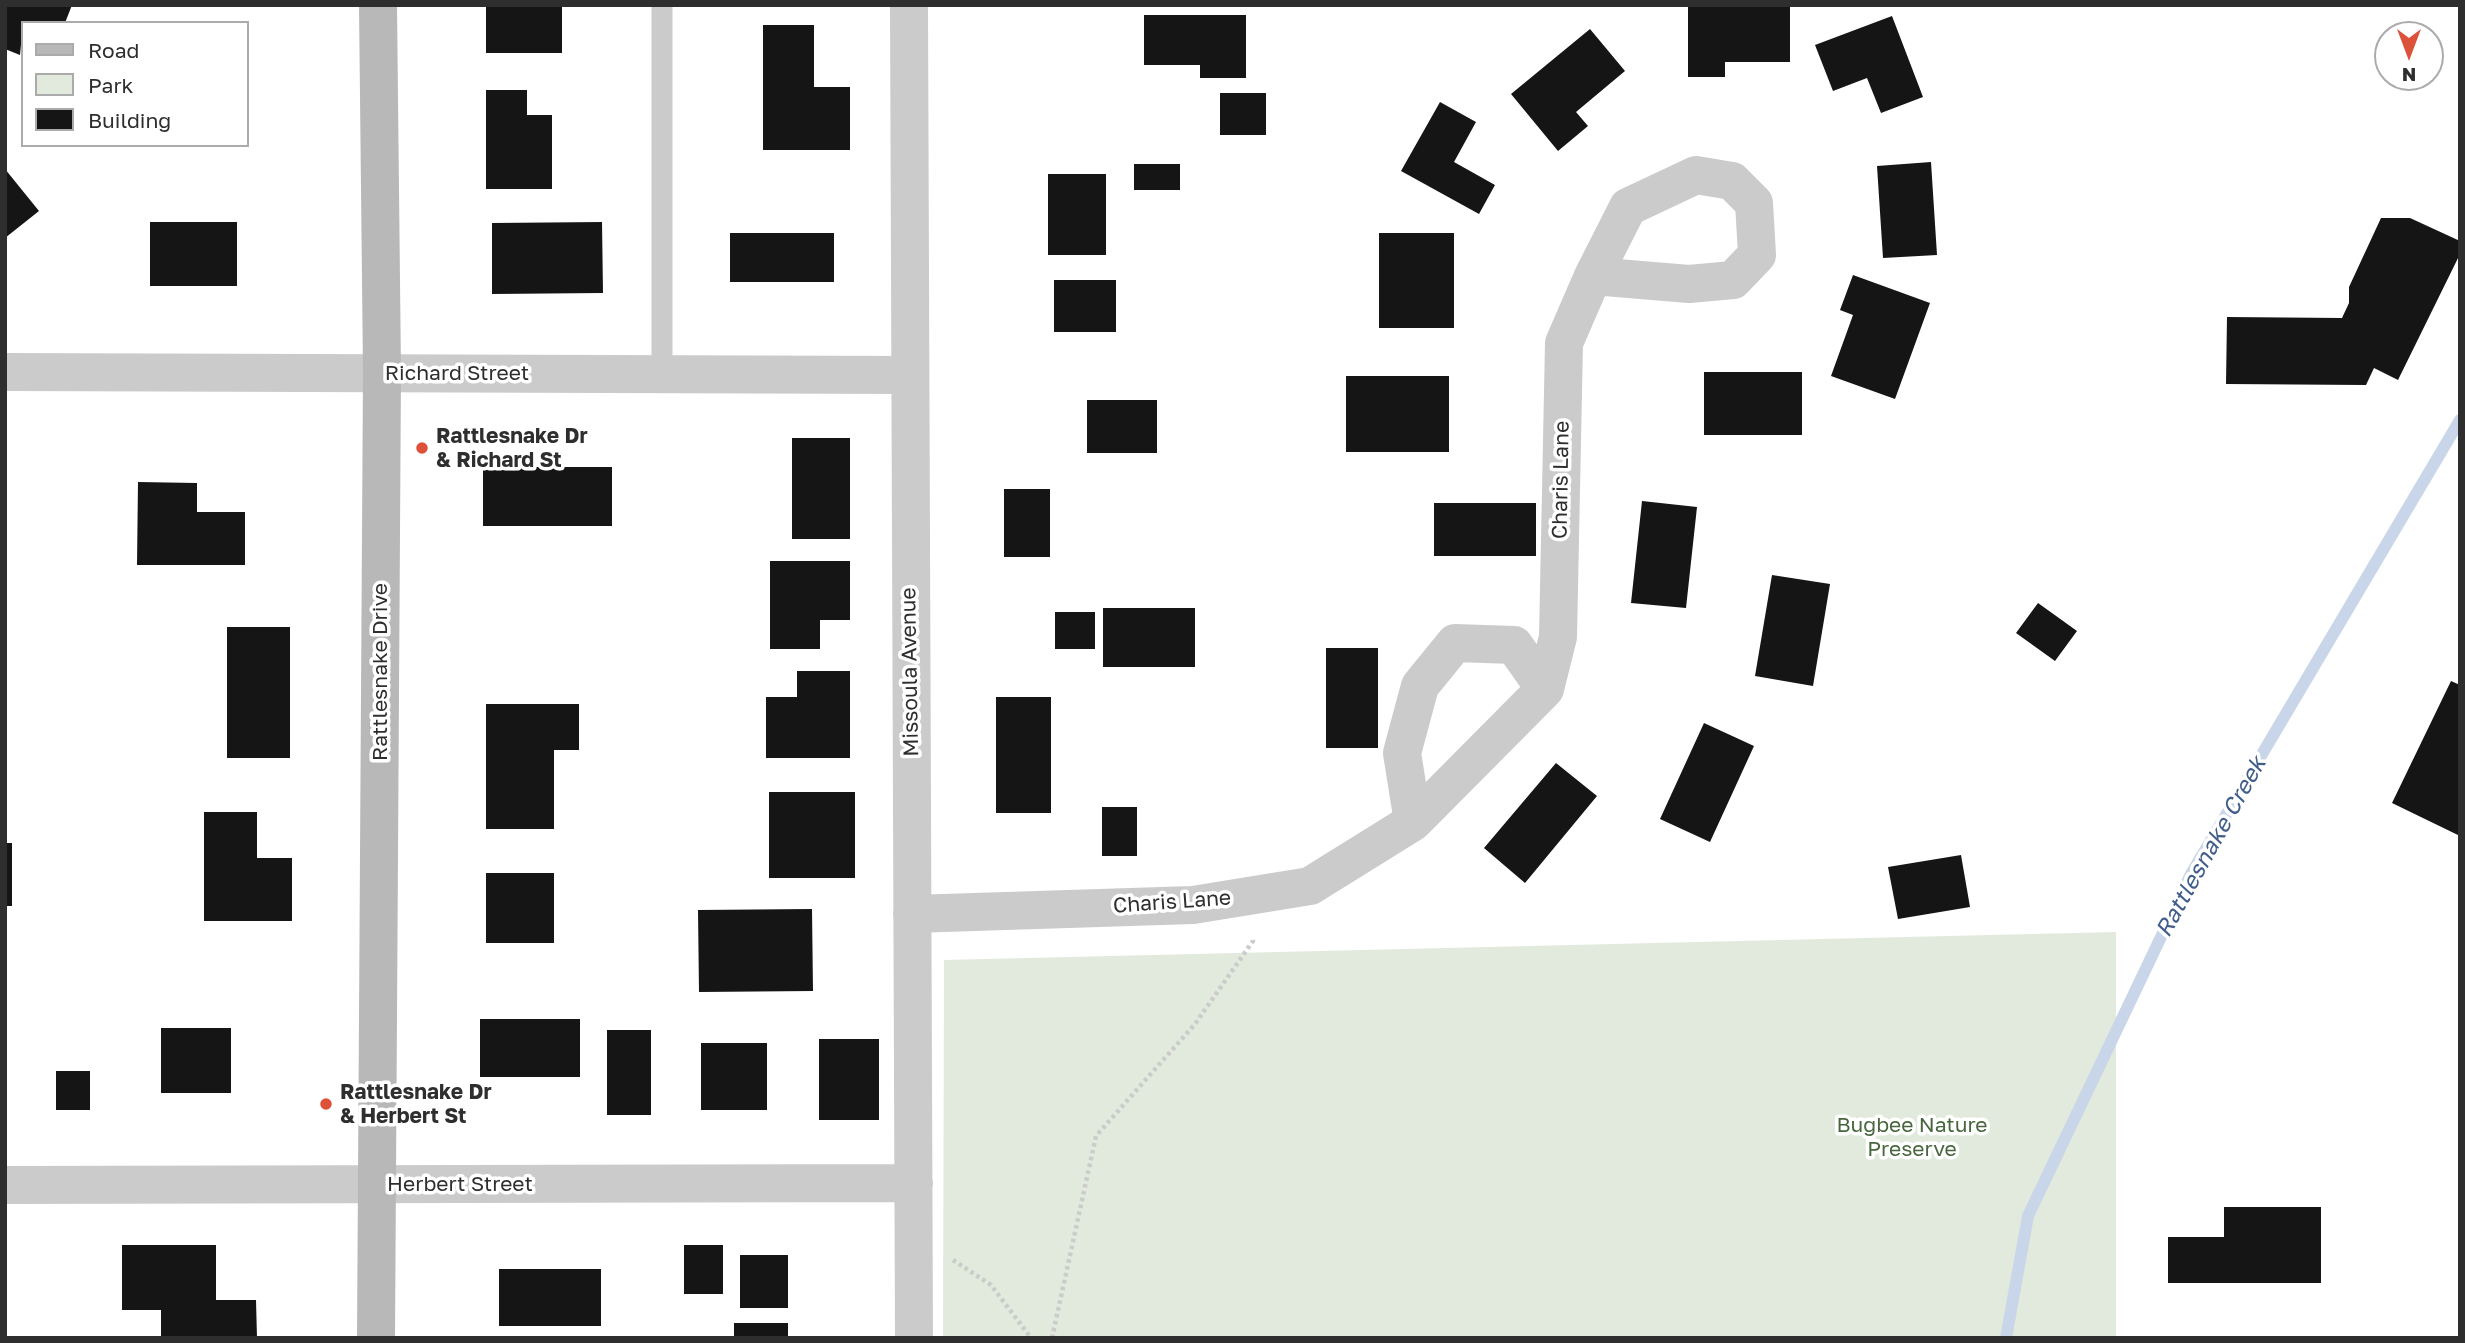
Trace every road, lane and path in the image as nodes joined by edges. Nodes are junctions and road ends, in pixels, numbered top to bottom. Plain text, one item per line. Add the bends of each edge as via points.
1 (378, 5) edge
2 (662, 5) edge
3 (909, 5) edge
4 (1593, 276) dead end
5 (5, 372) edge
6 (382, 372) junction
7 (662, 374) junction
8 (908, 375) junction
9 (1545, 689) junction
10 (1413, 822) junction
11 (1250, 895) junction
12 (912, 914) junction
13 (914, 1183) junction
14 (378, 1184) junction
15 (5, 1185) edge
16 (948, 1257) dead end
17 (376, 1338) edge
18 (914, 1338) edge
19 (1031, 1338) edge
20 (1052, 1338) edge

1 - 6 street, Rattlesnake Drive
2 - 7 lane
3 - 8 street, Missoula Avenue
4 - 9 street, Charis Lane via 1564,344 1558,637
5 - 6 street, Richard Street
6 - 7 street, Richard Street
6 - 14 street, Rattlesnake Drive
7 - 8 street, Richard Street
8 - 12 street, Missoula Avenue
9 - 10 street, Charis Lane
9 - 10 street via 1514,645 1455,643 1420,685 1402,753
10 - 11 street, Charis Lane via 1310,886
11 - 12 street, Charis Lane via 1193,905
11 - 20 path via 1253,941 1195,1024 1096,1136
12 - 13 street, Missoula Avenue
13 - 14 street, Herbert Street
13 - 18 street, Missoula Avenue
14 - 15 street, Herbert Street
14 - 17 street, Rattlesnake Drive
16 - 19 path via 991,1284

